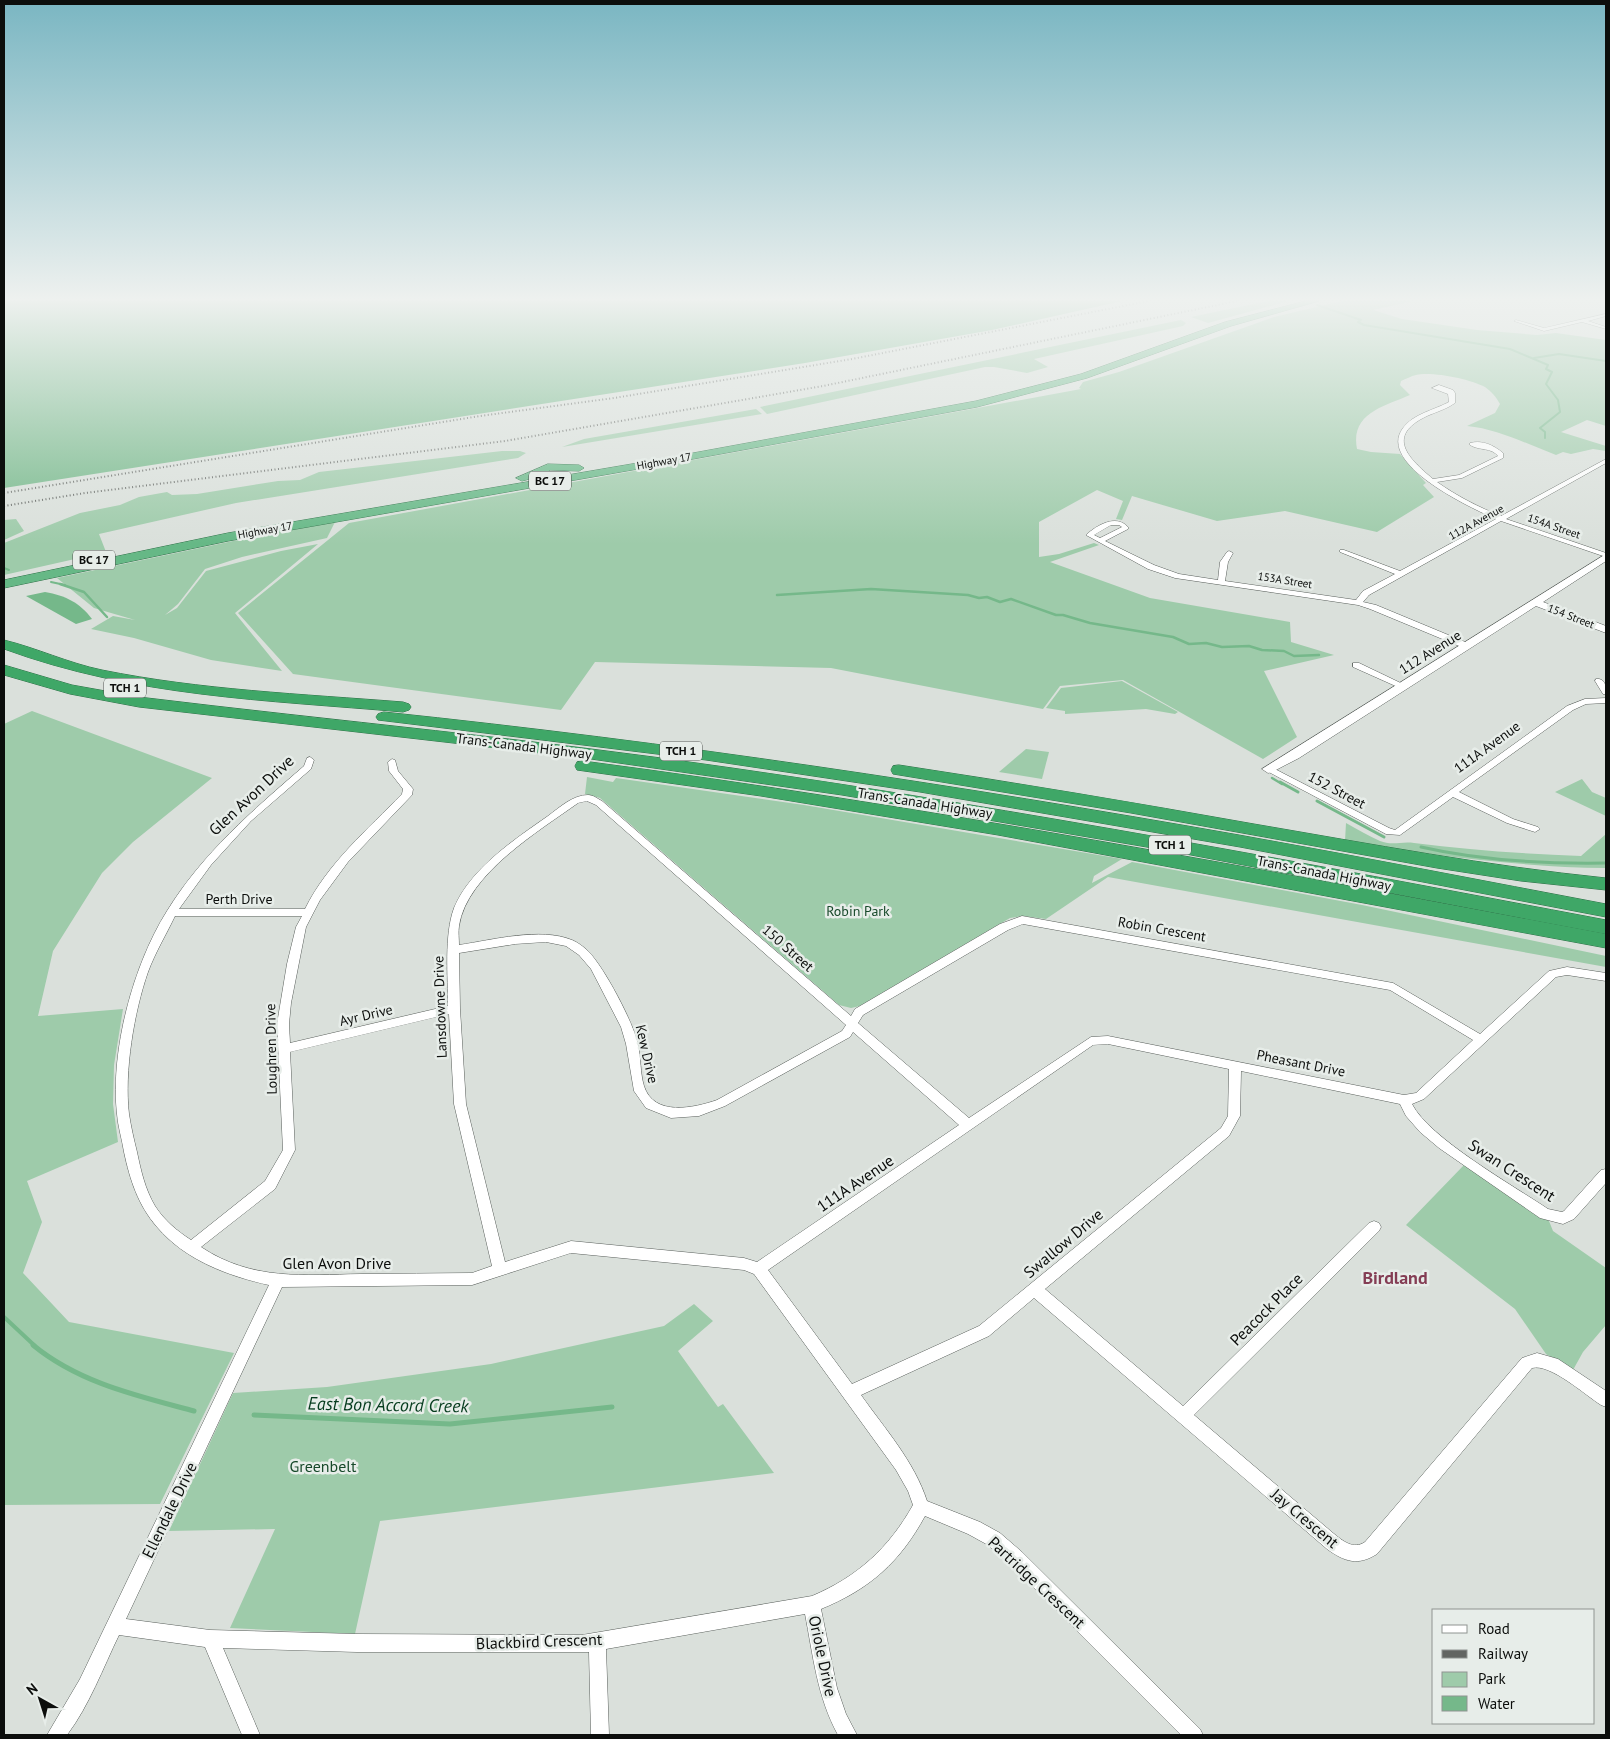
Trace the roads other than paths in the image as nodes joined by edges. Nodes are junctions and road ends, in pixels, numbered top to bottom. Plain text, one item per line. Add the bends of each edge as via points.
1 (1048, 382) edge
2 (1063, 382) edge
3 (1452, 393) dead end
4 (771, 442) junction
5 (1488, 448) dead end
6 (1606, 460) edge
7 (551, 471) junction
8 (1430, 481) junction
9 (1499, 517) junction
10 (328, 520) junction
11 (1101, 540) dead end
12 (1342, 551) dead end
13 (1229, 553) dead end
14 (1606, 556) edge
15 (1401, 574) junction
16 (4, 580) edge
17 (1221, 581) junction
18 (4, 584) edge
19 (1535, 602) junction
20 (1358, 603) junction
21 (1606, 630) edge
22 (4, 644) edge
23 (1467, 646) junction
24 (4, 656) edge
25 (1356, 665) dead end
26 (4, 670) edge
27 (1599, 681) dead end
28 (4, 682) edge
29 (1404, 686) junction
30 (1606, 692) edge
31 (1606, 701) edge
32 (243, 709) junction
33 (310, 760) dead end
34 (392, 762) dead end
35 (1268, 770) joint
36 (1453, 793) junction
37 (584, 798) joint
38 (1535, 829) dead end
39 (1393, 833) joint
40 (1244, 842) junction
41 (1399, 855) junction
42 (1606, 873) edge
43 (1606, 884) edge
44 (1606, 894) edge
45 (1606, 911) edge
46 (308, 912) junction
47 (1455, 912) junction
48 (171, 913) junction
49 (1606, 927) edge
50 (1606, 941) edge
51 (1606, 946) edge
52 (453, 950) junction
53 (1606, 977) edge
54 (454, 1009) junction
55 (852, 1024) junction
56 (1480, 1039) junction
57 (285, 1049) junction
58 (1234, 1065) junction
59 (1404, 1100) junction
60 (969, 1126) junction
61 (1606, 1174) edge
62 (1374, 1227) dead end
63 (192, 1247) junction
64 (760, 1269) junction
65 (500, 1270) junction
66 (278, 1282) junction
67 (1034, 1289) junction
68 (849, 1393) junction
69 (1606, 1400) edge
70 (1183, 1416) junction
71 (920, 1506) junction
72 (812, 1604) junction
73 (114, 1626) junction
74 (210, 1639) junction
75 (597, 1642) junction
76 (56, 1735) edge
77 (250, 1735) edge
78 (600, 1735) edge
79 (848, 1735) edge
80 (1194, 1735) edge

1 - 7 highway, Highway 17 / BC 17 via 924,411
2 - 4 highway, Highway 17 / BC 17 via 945,410
3 - 8 street, 154A Street via 1452,403 1411,423 1400,436 1400,446 1406,457
4 - 7 highway via 564,476
4 - 10 highway, Highway 17 / BC 17
5 - 8 street via 1501,457 1460,477
6 - 9 street, 112A Avenue
7 - 10 highway via 552,477 544,479
7 - 16 highway, Highway 17 / BC 17 via 184,541
8 - 9 street, 154A Street via 1458,499
9 - 14 street, 154A Street
9 - 15 street, 112A Avenue
10 - 18 highway, Highway 17 / BC 17 via 180,546
11 - 17 street, 153A Street via 1160,571
12 - 15 street
13 - 17 street
14 - 19 street, 112 Avenue
15 - 20 street, 112A Avenue via 1366,593
17 - 20 street, 153A Street
19 - 21 street, 154 Street
19 - 23 street, 112 Avenue
20 - 23 street, 153A Street
22 - 32 highway via 52,662 158,684
23 - 29 street, 112 Avenue
24 - 32 highway, TCH 1 via 40,669 116,687
25 - 29 street
26 - 32 highway, TCH 1 via 104,696
27 - 30 street
28 - 32 highway via 94,704
29 - 35 street, 112 Avenue
31 - 36 street, 111A Avenue via 1585,702 1570,708
32 - 40 highway, Trans-Canada Highway / TCH 1 via 511,730 739,759
32 - 41 highway via 519,718 745,747 1020,789
32 - 47 highway via 990,828
32 - 49 highway, Trans-Canada Highway / TCH 1 via 732,773 1147,841
33 - 48 street, Glen Avon Drive via 308,767 218,849
34 - 46 street, Loughren Drive via 408,794 344,860
35 - 39 street, 152 Street
36 - 38 street via 1510,821
36 - 39 street, 111A Avenue
37 - 52 street, Lansdowne Drive via 571,803 521,839 485,872 460,907 454,926
37 - 55 street, 150 Street via 599,803
40 - 44 highway
40 - 45 highway, Trans-Canada Highway / TCH 1
41 - 42 highway via 1515,869
41 - 43 highway via 1516,874
46 - 48 street, Perth Drive
46 - 57 street, Loughren Drive via 296,945 287,989 283,1024
47 - 50 highway
47 - 51 highway
48 - 63 street, Glen Avon Drive via 151,952 134,1000 125,1048 122,1100 140,1189 162,1224
52 - 54 street, Lansdowne Drive
52 - 55 street, Kew Drive via 546,938 569,943 583,952 600,975 627,1027 638,1088 650,1106 671,1113 699,1111 721,1103 846,1034
53 - 56 street via 1567,971 1553,974
54 - 57 street, Ayr Drive
54 - 65 street, Lansdowne Drive via 460,1104
55 - 56 street, Robin Crescent via 859,1012 1012,923 1028,920 1394,987
55 - 60 street, 150 Street
56 - 59 street via 1420,1096
57 - 63 street, Loughren Drive via 289,1150 270,1185
58 - 59 street, Pheasant Drive
58 - 60 street, Pheasant Drive via 1096,1039
58 - 67 street, Swallow Drive via 1234,1116 1229,1127
59 - 61 street, Swan Crescent via 1407,1110 1438,1141 1545,1214 1563,1218 1569,1215
60 - 64 street, 111A Avenue
62 - 70 street, Peacock Place
63 - 66 street, Glen Avon Drive via 209,1260
64 - 65 street, Glen Avon Drive via 744,1264 571,1247
64 - 68 street
65 - 66 street, Glen Avon Drive via 472,1279
66 - 73 street, Ellendale Drive
67 - 68 street, Swallow Drive via 976,1336
67 - 70 street, Jay Crescent
68 - 71 street via 902,1464
69 - 70 street, Jay Crescent via 1553,1364 1537,1360 1527,1363 1376,1542 1366,1553 1358,1554 1351,1554 1335,1545
71 - 72 street, Blackbird Crescent via 898,1546 858,1583
71 - 80 street, Partridge Crescent via 994,1539
72 - 75 street, Blackbird Crescent
72 - 79 street, Oriole Drive via 831,1700
73 - 74 street, Blackbird Crescent
73 - 76 street, Ellendale Drive via 86,1685
74 - 75 street, Blackbird Crescent via 376,1643
74 - 77 street
75 - 78 street

